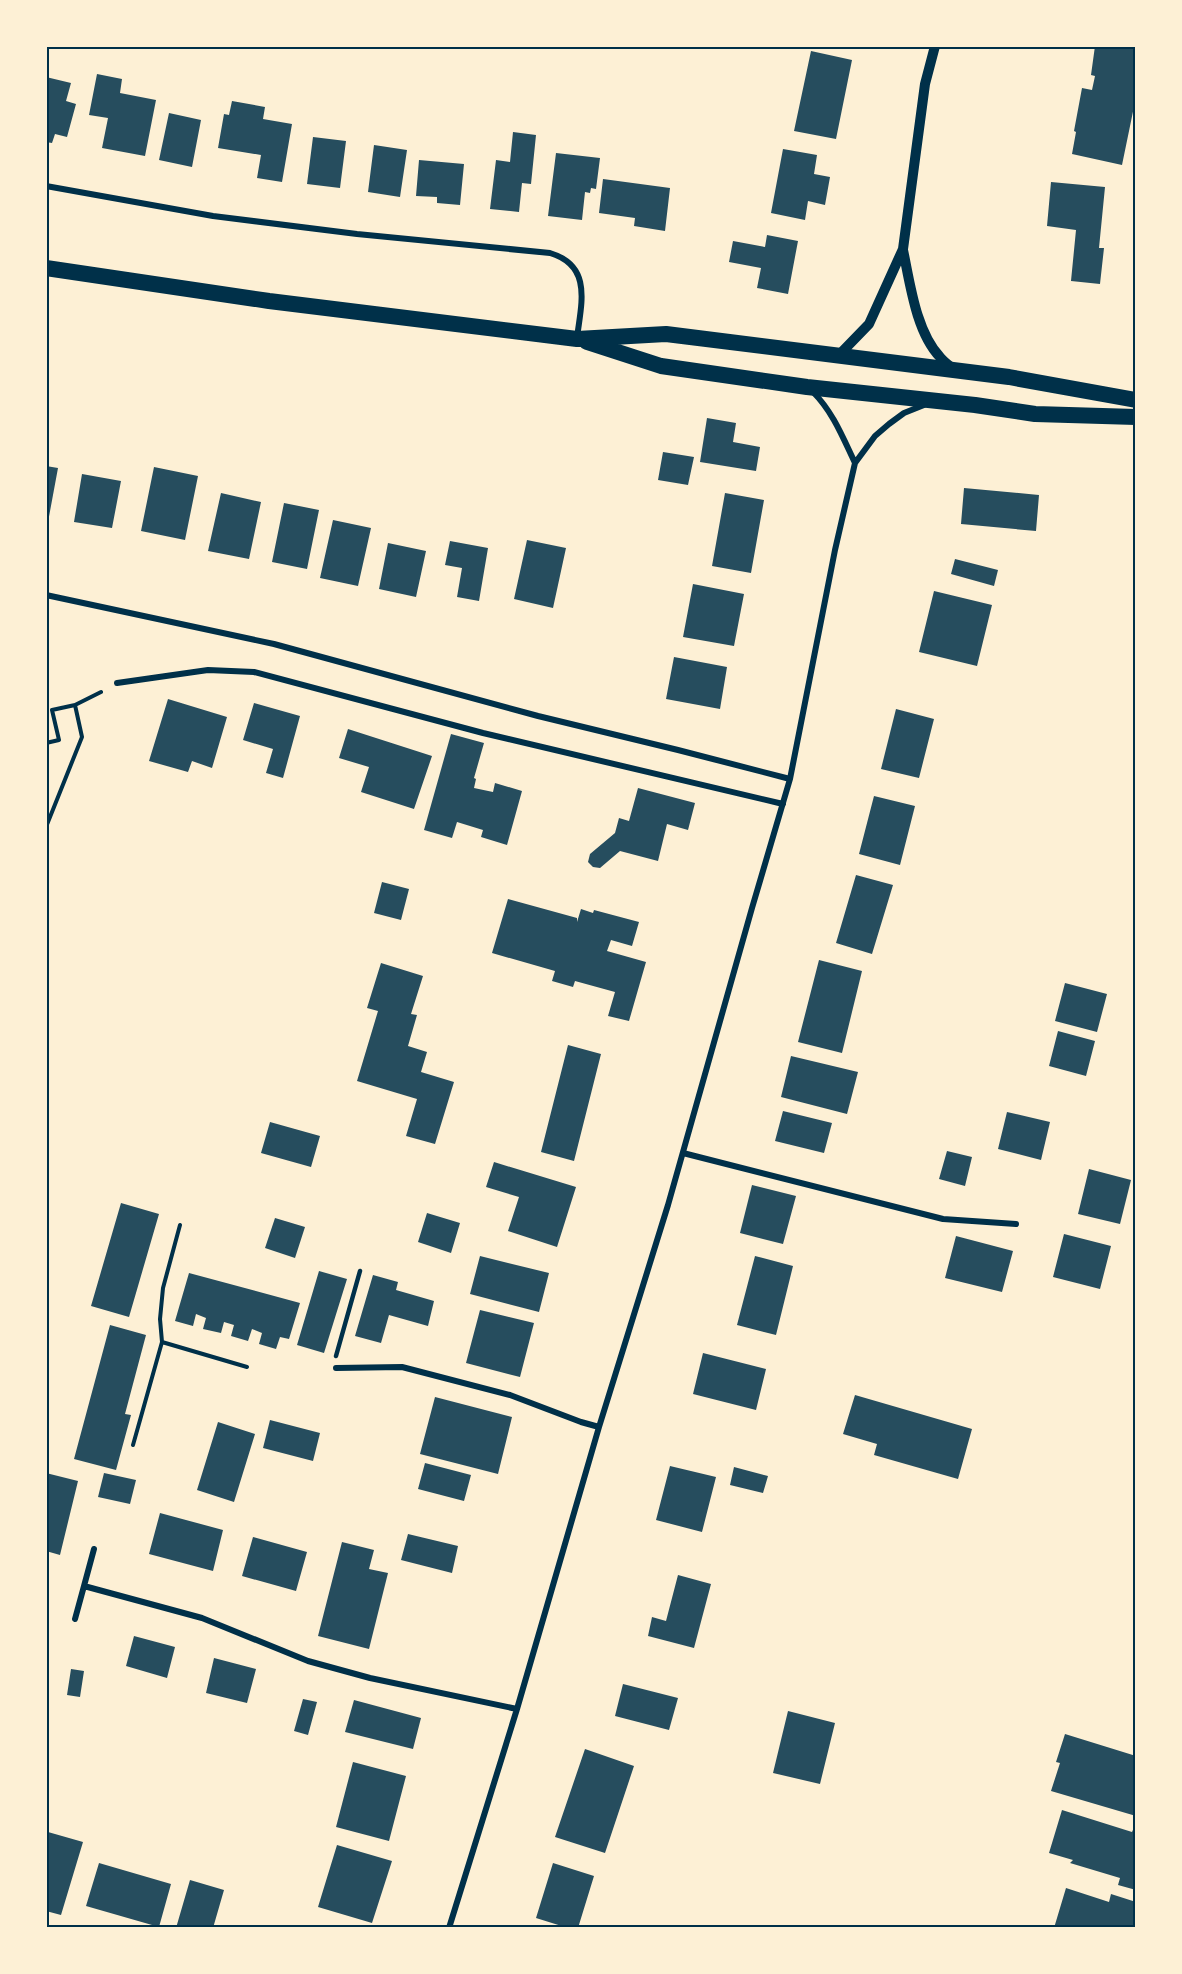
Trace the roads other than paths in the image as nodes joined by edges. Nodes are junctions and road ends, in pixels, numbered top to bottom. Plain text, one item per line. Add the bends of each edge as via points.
1 (935, 46) edge
2 (46, 186) edge
3 (903, 249) junction
4 (46, 268) edge
5 (577, 339) junction
6 (837, 356) junction
7 (956, 371) junction
8 (807, 387) junction
9 (1136, 400) edge
10 (933, 401) junction
11 (1136, 417) edge
12 (855, 463) junction
13 (46, 595) edge
14 (117, 683) road end
15 (790, 779) junction
16 (783, 804) junction
17 (682, 1153) junction
18 (1016, 1224) dead end
19 (360, 1271) dead end
20 (336, 1356) dead end
21 (336, 1368) dead end
22 (599, 1427) junction
23 (94, 1549) dead end
24 (84, 1586) junction
25 (75, 1619) dead end
26 (517, 1709) junction
27 (449, 1928) edge

1 - 3 street via 925,84
2 - 5 street via 213,216 561,256 580,278
3 - 6 street via 869,324
3 - 7 street via 925,335 939,357
4 - 5 highway via 269,301
5 - 6 highway via 666,334
5 - 8 highway via 661,366
6 - 7 highway
7 - 9 highway via 1034,380
8 - 10 highway
8 - 12 street via 824,403
10 - 11 highway via 1035,414
10 - 12 street via 889,424
12 - 15 street
13 - 15 street via 274,645
14 - 16 street via 208,670 254,672 483,733
15 - 16 street
16 - 17 street
17 - 18 street via 943,1219
17 - 22 street
19 - 20 lane
21 - 22 street via 402,1367 510,1395
22 - 26 street
23 - 24 street
24 - 25 street
24 - 26 street via 202,1618 308,1661
26 - 27 street

